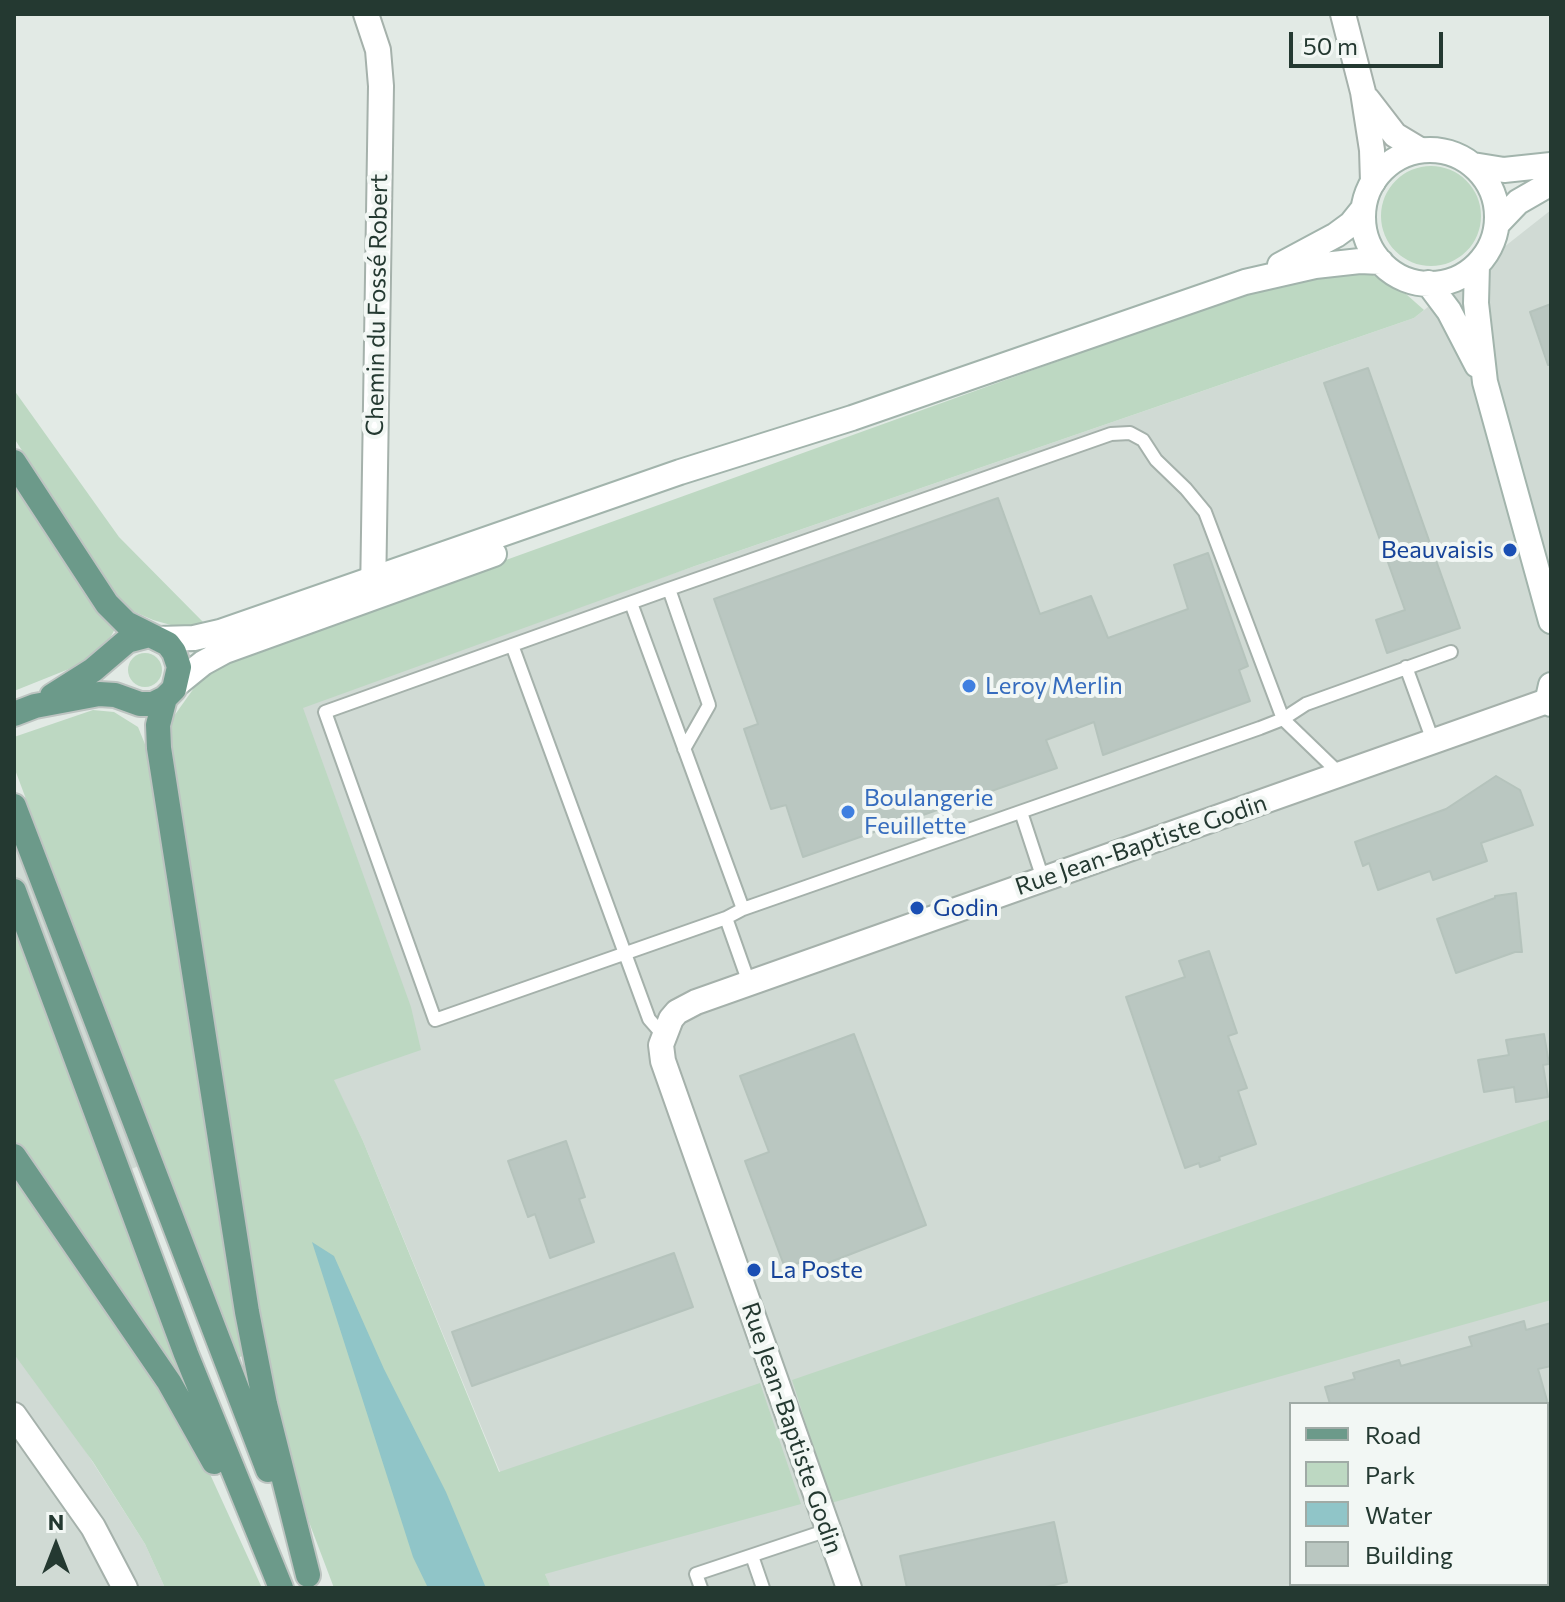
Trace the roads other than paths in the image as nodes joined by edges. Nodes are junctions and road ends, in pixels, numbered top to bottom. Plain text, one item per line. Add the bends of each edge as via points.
1 (366, 14) edge
2 (1343, 14) edge
3 (1363, 92) junction
4 (1420, 150) junction
5 (1473, 165) junction
6 (1551, 165) edge
7 (1373, 182) junction
8 (1551, 183) edge
9 (1363, 209) junction
10 (1497, 224) junction
11 (1381, 262) junction
12 (1477, 265) junction
13 (1245, 282) junction
14 (1428, 283) junction
15 (1485, 382) junction
16 (14, 462) edge
17 (373, 589) junction
18 (669, 589) junction
19 (631, 603) junction
20 (1551, 621) edge
21 (153, 637) junction
22 (512, 645) junction
23 (117, 650) junction
24 (1451, 652) dead end
25 (1406, 667) junction
26 (171, 691) junction
27 (1551, 696) edge
28 (125, 698) junction
29 (24, 710) edge
30 (1283, 719) junction
31 (1433, 741) junction
32 (684, 749) junction
33 (1340, 774) junction
34 (14, 806) edge
35 (1021, 812) junction
36 (1043, 879) junction
37 (14, 891) edge
38 (743, 909) junction
39 (726, 918) junction
40 (625, 953) junction
41 (749, 983) junction
42 (663, 1035) junction
43 (14, 1156) edge
44 (14, 1415) edge
45 (828, 1530) junction
46 (752, 1556) junction
47 (311, 1581) edge
48 (125, 1588) edge
49 (280, 1588) edge
50 (701, 1588) edge
51 (763, 1588) edge
52 (849, 1588) edge

1 - 17 street, Chemin du Fossé Robert via 378,50 381,86
2 - 3 street
3 - 4 street via 1388,128
3 - 7 street
4 - 5 street via 1448,152
4 - 7 street via 1393,161
5 - 6 street via 1504,170
5 - 10 street via 1490,187
7 - 9 street
8 - 10 street via 1518,202
9 - 11 street via 1367,238
9 - 13 street via 1336,235
10 - 12 street
11 - 13 street via 1315,266
11 - 14 street via 1402,277
12 - 14 street via 1454,279
12 - 15 street
13 - 17 street
14 - 15 street via 1449,311
15 - 20 street
16 - 21 main road via 100,596 119,617
17 - 21 street via 210,635
17 - 26 street via 209,659
18 - 19 lane
18 - 30 lane via 1111,434 1130,433 1143,440 1205,512
18 - 32 lane via 709,705
19 - 22 lane
19 - 32 lane
21 - 23 main road via 130,639
21 - 26 main road via 172,649 178,661
22 - 40 lane
22 - 40 lane via 325,712 435,1020
23 - 28 main road via 111,675
23 - 29 main road via 83,677
24 - 25 lane
25 - 30 lane via 1306,704
25 - 31 lane
26 - 28 main road via 153,704
26 - 47 main road via 158,725 160,756 247,1312
27 - 31 street, Rue Jean-Baptiste Godin
28 - 29 main road via 99,694
30 - 33 lane
30 - 35 lane
31 - 33 street, Rue Jean-Baptiste Godin
32 - 38 lane
33 - 36 street, Rue Jean-Baptiste Godin
34 - 47 main road
35 - 36 lane
35 - 38 lane
36 - 41 street, Rue Jean-Baptiste Godin
37 - 49 main road via 190,1366
38 - 39 lane
39 - 40 lane
39 - 41 lane
40 - 42 lane via 649,1019
41 - 42 street, Rue Jean-Baptiste Godin via 685,1007
42 - 45 street, Rue Jean-Baptiste Godin via 663,1061
43 - 49 main road via 183,1403
44 - 48 street via 93,1527
45 - 46 lane
45 - 52 street, Rue Jean-Baptiste Godin
46 - 50 lane via 696,1574
46 - 51 lane

